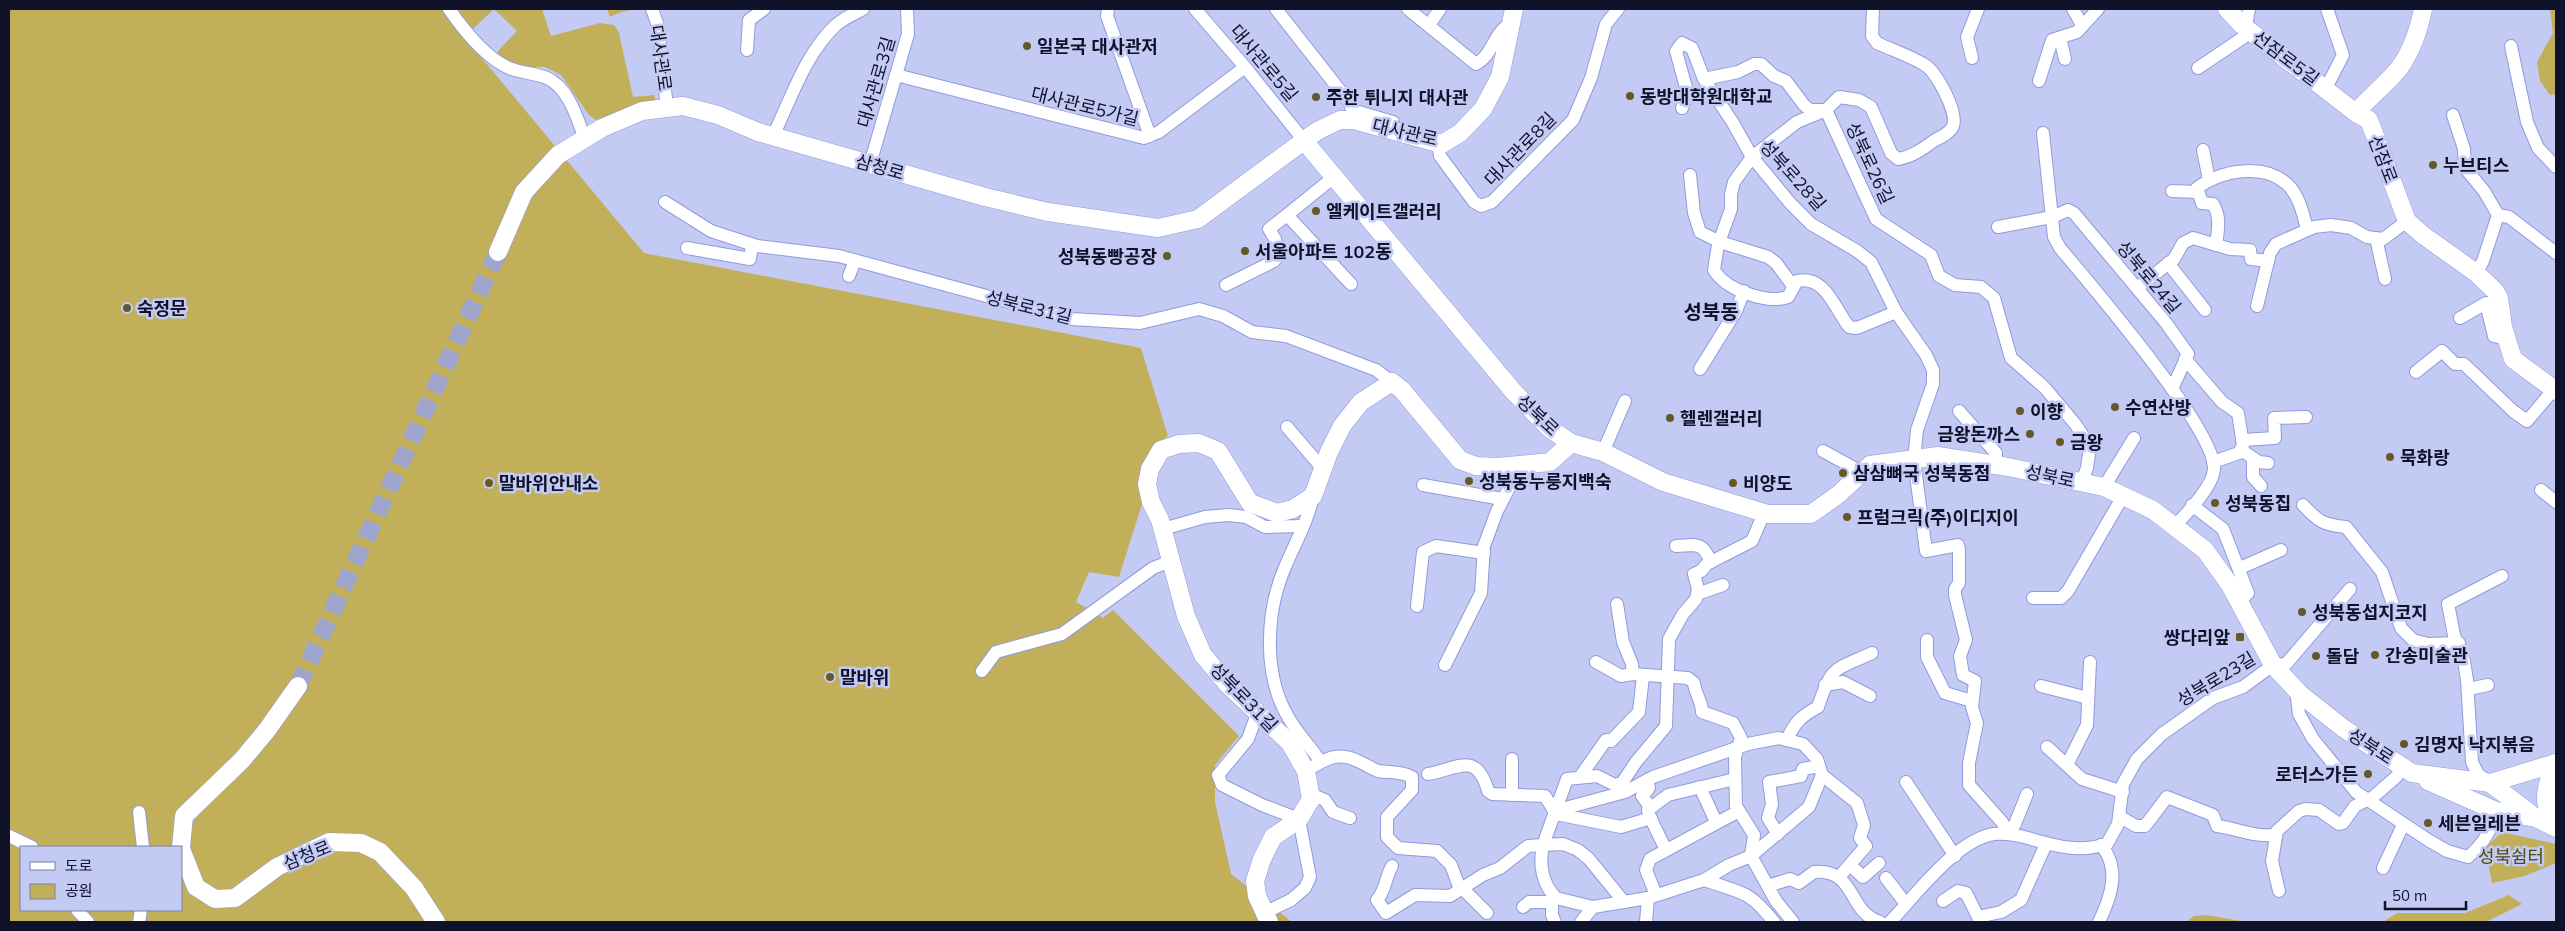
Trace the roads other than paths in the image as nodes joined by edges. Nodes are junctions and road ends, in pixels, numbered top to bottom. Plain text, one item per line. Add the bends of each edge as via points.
1 (449, 9) edge
2 (652, 9) edge
3 (764, 9) edge
4 (863, 9) edge
5 (907, 9) edge
6 (1108, 9) edge
7 (1195, 9) edge
8 (1276, 9) edge
9 (1408, 9) edge
10 (1440, 9) edge
11 (1618, 9) edge
12 (1978, 9) edge
13 (2073, 9) edge
14 (2098, 9) edge
15 (2227, 9) edge
16 (2249, 9) edge
17 (2327, 9) edge
18 (2423, 9) edge
19 (1873, 10) edge
20 (1512, 16) edge
21 (1429, 25) junction
22 (2082, 25) junction
23 (2246, 28) junction
24 (2060, 38) junction
25 (2510, 46) dead end
26 (747, 50) dead end
27 (1972, 58) dead end
28 (2065, 59) dead end
29 (1245, 67) junction
30 (2198, 68) dead end
31 (896, 75) junction
32 (1704, 79) junction
33 (2039, 81) dead end
34 (2326, 88) junction
35 (667, 108) junction
36 (1682, 108) dead end
37 (1826, 110) junction
38 (2356, 113) junction
39 (1353, 115) junction
40 (2453, 115) dead end
41 (1396, 123) dead end
42 (2043, 133) dead end
43 (773, 136) junction
44 (1150, 136) junction
45 (585, 139) junction
46 (1304, 142) junction
47 (1438, 143) junction
48 (2204, 150) dead end
49 (1752, 157) junction
50 (870, 164) junction
51 (2556, 167) edge
52 (1690, 175) dead end
53 (1334, 177) junction
54 (2209, 180) junction
55 (2172, 191) dead end
56 (2198, 192) junction
57 (665, 202) dead end
58 (1287, 215) junction
59 (2498, 215) junction
60 (2052, 217) junction
61 (2408, 221) junction
62 (1998, 227) dead end
63 (2307, 230) junction
64 (2376, 238) junction
65 (1720, 242) junction
66 (752, 245) junction
67 (2216, 245) junction
68 (686, 248) dead end
69 (498, 252) tunnel mouth
70 (2556, 253) edge
71 (854, 260) junction
72 (2268, 261) junction
73 (2168, 264) junction
74 (2476, 273) junction
75 (849, 276) dead end
76 (2385, 279) dead end
77 (1351, 284) dead end
78 (1226, 285) dead end
79 (1793, 286) junction
80 (2137, 288) junction
81 (1744, 291) junction
82 (2257, 306) dead end
83 (2205, 310) dead end
84 (1896, 312) junction
85 (2460, 318) dead end
86 (2507, 339) junction
87 (2185, 359) junction
88 (1700, 369) dead end
89 (2416, 372) dead end
90 (1392, 382) junction
91 (2172, 389) junction
92 (2555, 390) edge
93 (1625, 401) dead end
94 (1959, 411) dead end
95 (2306, 417) dead end
96 (1288, 427) dead end
97 (2134, 438) dead end
98 (1571, 443) junction
99 (2241, 445) junction
100 (1823, 451) dead end
101 (1602, 452) junction
102 (2253, 458) junction
103 (1914, 460) junction
104 (2213, 462) junction
105 (2268, 463) dead end
106 (1521, 465) junction
107 (1996, 465) junction
108 (1323, 469) junction
109 (1860, 474) junction
110 (2081, 483) junction
111 (1423, 485) dead end
112 (2261, 486) dead end
113 (2104, 487) junction
114 (2541, 490) dead end
115 (1313, 496) junction
116 (2123, 496) junction
117 (1502, 499) junction
118 (2556, 502) edge
119 (2192, 505) junction
120 (2303, 505) dead end
121 (1764, 513) junction
122 (1303, 526) junction
123 (2173, 528) junction
124 (1163, 529) junction
125 (1676, 546) dead end
126 (2281, 550) dead end
127 (1484, 553) junction
128 (1171, 561) junction
129 (1711, 562) junction
130 (2240, 568) junction
131 (2502, 576) dead end
132 (1723, 585) dead end
133 (2350, 589) dead end
134 (1696, 594) junction
135 (2033, 598) dead end
136 (2239, 603) junction
137 (1617, 604) dead end
138 (1417, 606) dead end
139 (1927, 640) dead end
140 (2459, 643) junction
141 (1872, 652) dead end
142 (1596, 662) dead end
143 (2090, 662) dead end
144 (1446, 665) dead end
145 (2273, 665) junction
146 (982, 671) dead end
147 (1638, 675) junction
148 (1666, 678) junction
149 (1826, 685) junction
150 (2488, 685) dead end
151 (298, 686) tunnel mouth
152 (2041, 686) dead end
153 (2468, 689) junction
154 (2296, 690) junction
155 (1870, 696) dead end
156 (2088, 698) junction
157 (1972, 702) junction
158 (1257, 714) junction
159 (1787, 740) junction
160 (2046, 747) dead end
161 (1738, 748) junction
162 (1512, 759) dead end
163 (2556, 763) edge
164 (1313, 766) junction
165 (2067, 766) junction
166 (1820, 770) junction
167 (2407, 770) junction
168 (1428, 774) dead end
169 (1580, 777) junction
170 (1735, 779) junction
171 (1647, 780) junction
172 (1906, 782) dead end
173 (2490, 783) junction
174 (1700, 787) junction
175 (2123, 792) junction
176 (1310, 794) junction
177 (2027, 794) dead end
178 (1512, 795) junction
179 (2366, 799) junction
180 (1739, 811) junction
181 (2496, 811) junction
182 (139, 812) dead end
183 (1556, 814) junction
184 (1650, 814) junction
185 (2120, 817) junction
186 (1299, 818) junction
187 (1350, 818) dead end
188 (2536, 818) junction
189 (1716, 822) junction
190 (2403, 825) junction
191 (2556, 828) edge
192 (1778, 834) junction
193 (2009, 834) junction
194 (2276, 835) junction
195 (9, 836) edge
196 (2046, 844) junction
197 (1543, 845) junction
198 (30, 846) edge
199 (143, 846) edge
200 (181, 846) edge
201 (2101, 846) junction
202 (1666, 850) junction
203 (182, 851) edge
204 (1751, 856) junction
205 (1955, 856) junction
206 (1879, 863) dead end
207 (1850, 865) junction
208 (1392, 866) dead end
209 (2383, 868) dead end
210 (1839, 877) junction
211 (1886, 878) dead end
212 (1704, 880) junction
213 (1768, 886) junction
214 (1462, 888) junction
215 (2279, 891) dead end
216 (1652, 896) junction
217 (1554, 900) junction
218 (1943, 901) dead end
219 (1624, 902) junction
220 (1906, 904) junction
221 (1523, 907) dead end
222 (1592, 907) junction
223 (78, 911) edge
224 (1487, 913) dead end
225 (1266, 917) edge
226 (88, 922) edge
227 (436, 922) edge
228 (1555, 922) edge
229 (1581, 922) edge
230 (1646, 922) edge
231 (1774, 922) edge
232 (1794, 922) edge
233 (1880, 922) edge
234 (1890, 922) edge
235 (2099, 922) edge

1 - 45 street via 465,32 508,67 547,78 559,88 574,109
2 - 35 street, 대사관로 via 658,26
3 - 26 street via 748,20
4 - 43 street via 838,24 821,41
5 - 31 street, 대사관로3길 via 908,34
6 - 44 street via 1107,16
7 - 29 street, 대사관로5길
8 - 39 street via 1349,102
9 - 21 street
10 - 21 street
11 - 47 street, 대사관로8길 via 1606,24 1573,120 1492,202 1482,206 1474,202 1440,156
12 - 27 street via 1967,37
13 - 22 street
14 - 22 street
15 - 23 street, 선잠로5길
16 - 23 street, 선잠로5길
17 - 34 street, 선잠로5길 via 2343,55
18 - 38 street via 2419,30 2399,68
19 - 37 street via 1872,36 1876,43 1933,72 1948,100 1953,126 1924,148 1898,159 1891,153 1876,115 1865,102 1839,98
20 - 21 street via 1484,60 1476,64
20 - 47 street, 대사관로 via 1500,77 1483,109 1460,133 1442,144
22 - 24 street via 2077,32
23 - 30 street, 선잠로5길 via 2244,37
23 - 34 street, 선잠로5길
24 - 28 street
24 - 33 street via 2052,40 2048,48
25 - 51 street via 2527,122 2538,148
29 - 44 street, 대사관로5가길
29 - 46 street, 대사관로5길
31 - 44 street, 대사관로5가길 via 1135,138
31 - 50 street, 대사관로3길
32 - 36 street, 성북로28길 via 1692,48 1682,43 1676,57 1688,95
32 - 37 street, 성북로26길 via 1762,64 1774,76 1786,81 1810,110
32 - 49 street, 성북로28길
34 - 38 street, 선잠로5길
35 - 43 street, 삼청로 via 683,106 718,114
35 - 45 street, 삼청로 via 642,111
37 - 49 street via 1797,122
37 - 110 street, 성북로26길 via 1876,219 1931,255 1939,276 1955,285 1980,287 1994,298 2011,358 2045,388 2090,447
38 - 61 street, 선잠로 via 2369,120
39 - 41 street
39 - 46 street, 대사관로 via 1317,131
39 - 47 street, 대사관로
40 - 59 street via 2464,149 2465,168
42 - 60 street
43 - 50 street, 삼청로
45 - 69 street, 삼청로 via 558,155 524,192
46 - 50 street, 삼청로 via 1198,219 1158,228 1048,212 985,198
46 - 53 street, 성북로
48 - 54 street
49 - 65 street via 1734,182 1732,209
49 - 84 street, 성북로28길 via 1790,204 1811,224 1871,262
52 - 65 street via 1700,232
53 - 58 street
53 - 98 street, 성북로 via 1513,392 1549,428
54 - 56 street via 2197,188
54 - 63 street via 2233,171 2272,176 2287,184 2298,200
55 - 56 street
56 - 67 street via 2202,203 2213,204 2217,212
57 - 66 street, 성북로31길 via 711,230
58 - 77 street
58 - 78 street via 1269,228 1278,251 1274,261
59 - 70 street via 2509,217
59 - 74 street
60 - 62 street, 성북로24길
60 - 80 street, 성북로24길 via 2068,210 2074,212
60 - 91 street via 2054,237 2060,248
61 - 64 street via 2383,239
61 - 74 street, 선잠로
63 - 64 street via 2331,225 2351,228
63 - 72 street via 2276,244
64 - 76 street
65 - 79 street via 1768,257
65 - 81 street via 1714,270 1719,278
66 - 68 street via 750,259
66 - 71 street, 성북로31길
67 - 72 street via 2250,250 2251,259
67 - 73 street via 2193,238 2183,243
71 - 75 street
71 - 90 street, 성북로31길 via 1071,319 1140,324 1200,309 1223,316 1252,332 1286,336 1376,370
72 - 82 street
73 - 80 street
73 - 83 street
74 - 86 street, 선잠로 via 2499,298
79 - 81 street via 1788,297 1778,300
79 - 84 street via 1796,281 1807,279 1819,283 1850,327 1857,328
80 - 87 street, 성북로24길 via 2188,354
81 - 88 street
84 - 103 street, 성북로28길 via 1933,370 1934,384 1917,430
85 - 86 street, 선잠로 via 2486,303 2494,336
86 - 92 street, 선잠로 via 2513,359
87 - 91 street
87 - 99 street via 2222,402 2238,413
89 - 92 street, 선잠로 via 2442,351 2455,364 2464,364 2527,421
90 - 106 street, 성북로31길 via 1460,460 1476,466
90 - 108 street, 성북로31길 via 1361,402 1347,420
91 - 104 street via 2196,423
93 - 101 street
94 - 107 street via 1996,453
95 - 99 street via 2274,418 2275,438
96 - 108 street
97 - 113 street
98 - 101 street, 성북로
98 - 106 street, 성북로31길 via 1550,462
99 - 102 street
99 - 104 street via 2239,453
100 - 109 street
101 - 121 street, 성북로 via 1664,482
102 - 105 street
102 - 112 street via 2253,477
103 - 107 street, 성북로 via 1938,456
103 - 109 street, 성북로 via 1870,465
103 - 157 street, 성북로28길 via 1926,551 1958,545 1959,549 1959,583 1954,590 1966,640 1960,656 1963,675 1975,681
104 - 119 street via 2209,483
106 - 117 street
107 - 110 street, 성북로
108 - 115 street, 성북로31길
109 - 121 street, 성북로 via 1840,494 1811,514
110 - 113 street, 성북로
111 - 117 street
113 - 116 street, 성북로
114 - 118 street
115 - 122 street, 성북로31길
115 - 124 street, 성북로31길 via 1293,509 1277,513 1250,503 1218,451 1199,443 1179,444 1161,450 1150,469 1147,484
116 - 123 street, 성북로 via 2153,510
116 - 135 street via 2068,591 2061,598
117 - 127 street
119 - 123 street
119 - 130 street via 2224,529
120 - 140 street via 2317,520 2328,525 2346,526 2382,572 2401,628 2413,640 2428,644
121 - 129 street via 1752,541
122 - 124 street via 1265,527 1246,517 1229,515 1205,517
122 - 164 street, 성북로31길 via 1278,590 1271,645 1272,677
123 - 136 street, 성북로 via 2205,550
124 - 128 street, 성북로31길
125 - 129 street via 1699,545 1706,549
126 - 130 street
127 - 138 street via 1436,546 1423,552
127 - 144 street via 1482,593
128 - 146 street via 1153,568 1062,634 996,652
128 - 158 street, 성북로31길 via 1186,616 1203,655
129 - 134 street via 1694,574 1698,588
130 - 136 street via 2248,593
131 - 140 street via 2448,604 2454,635
132 - 134 street
133 - 145 street via 2286,664
134 - 148 street via 1669,639
136 - 145 street, 성북로
137 - 147 street via 1623,642
139 - 157 street via 1927,656 1945,693
140 - 153 street
141 - 149 street via 1833,671
142 - 147 street via 1621,676
143 - 156 street
145 - 154 street, 성북로
145 - 175 street, 성북로23길 via 2243,687 2213,698 2162,734 2136,759 2123,784
147 - 148 street
147 - 169 street via 1639,712 1611,741 1606,740
148 - 161 street via 1688,678 1694,683 1695,692 1702,702 1702,712 1733,723 1741,738
148 - 169 street via 1666,726 1622,783 1615,785 1597,776
149 - 155 street via 1843,682
149 - 159 street via 1818,707 1800,717
150 - 153 street
151 - 200 street, 삼청로 via 268,730 242,760 184,816
152 - 156 street
153 - 173 street via 2472,762 2478,774
154 - 167 street, 성북로 via 2343,728
154 - 179 street via 2299,714 2313,739 2343,778
156 - 165 street via 2087,725
157 - 193 street via 1977,723 1968,763 1969,785
158 - 164 street, 성북로31길
158 - 186 street via 1248,739 1218,775 1222,785 1262,805
159 - 161 street via 1779,738
159 - 166 street via 1803,744 1817,759
160 - 165 street
161 - 170 street
161 - 171 street
162 - 178 street
163 - 173 street, 성북로
163 - 191 street via 2546,789 2546,810
164 - 176 street, 성북로31길
164 - 214 street via 1339,755 1350,756 1377,770 1403,772 1412,777 1412,790 1387,817 1388,837 1398,848 1437,850 1452,865
165 - 175 street via 2082,779
166 - 192 street via 1809,807
166 - 192 street via 1803,769 1801,776 1769,782 1772,804 1768,818
166 - 207 street via 1857,803 1864,825 1860,838 1866,846
167 - 173 street, 성북로
167 - 179 street
167 - 181 street
168 - 178 street via 1462,764 1475,767 1483,774 1488,791
169 - 183 street via 1567,779
170 - 174 street
170 - 180 street
171 - 183 street via 1625,792 1569,807
171 - 184 street via 1649,788 1642,796
172 - 205 street
173 - 188 street
174 - 184 street via 1668,795
174 - 189 street
175 - 185 street, 성북로23길
176 - 186 street via 1311,799
176 - 187 street via 1325,800 1333,812
177 - 193 street
178 - 183 street via 1545,796
179 - 190 street
179 - 194 street via 2339,824 2319,810 2299,811
180 - 189 street
180 - 204 street via 1754,834
181 - 188 street
181 - 190 street via 2491,830 2468,857 2447,851
182 - 199 street
183 - 184 street via 1621,827
183 - 197 street
184 - 202 street
185 - 194 street via 2136,826 2145,826 2167,797 2213,815 2217,826 2235,828 2256,836
185 - 201 street, 성북로23길 via 2107,844
186 - 225 street via 1273,837 1262,859 1255,881
186 - 225 street via 1310,877 1305,888
188 - 191 street
189 - 202 street
190 - 209 street
192 - 204 street
193 - 196 street
193 - 205 street via 1992,834
194 - 215 street via 2272,861
195 - 198 street
196 - 201 street via 2057,848
196 - 218 street via 2021,900 2001,912 1978,917 1966,893 1958,891
197 - 214 street via 1528,846 1500,868
197 - 217 street via 1543,874
197 - 219 street via 1563,844 1578,850
201 - 235 street via 2114,873 2109,902
202 - 216 street via 1650,859 1646,870
203 - 227 street, 삼청로 via 196,887 215,899 235,898 277,866 329,842 362,843 380,852 408,882
204 - 212 street
204 - 213 street
205 - 220 street via 1919,887
206 - 207 street via 1863,877
207 - 210 street
208 - 214 street via 1386,875 1384,892 1377,900 1386,913 1414,896 1450,896
210 - 213 street via 1814,872 1799,883 1790,879
210 - 233 street via 1845,881 1858,904 1873,920
211 - 220 street
212 - 216 street
212 - 231 street via 1748,894
213 - 232 street
214 - 224 street
216 - 219 street
216 - 230 street
217 - 221 street via 1529,902
217 - 222 street
217 - 228 street via 1552,916
219 - 222 street
220 - 234 street
222 - 229 street
223 - 226 street

